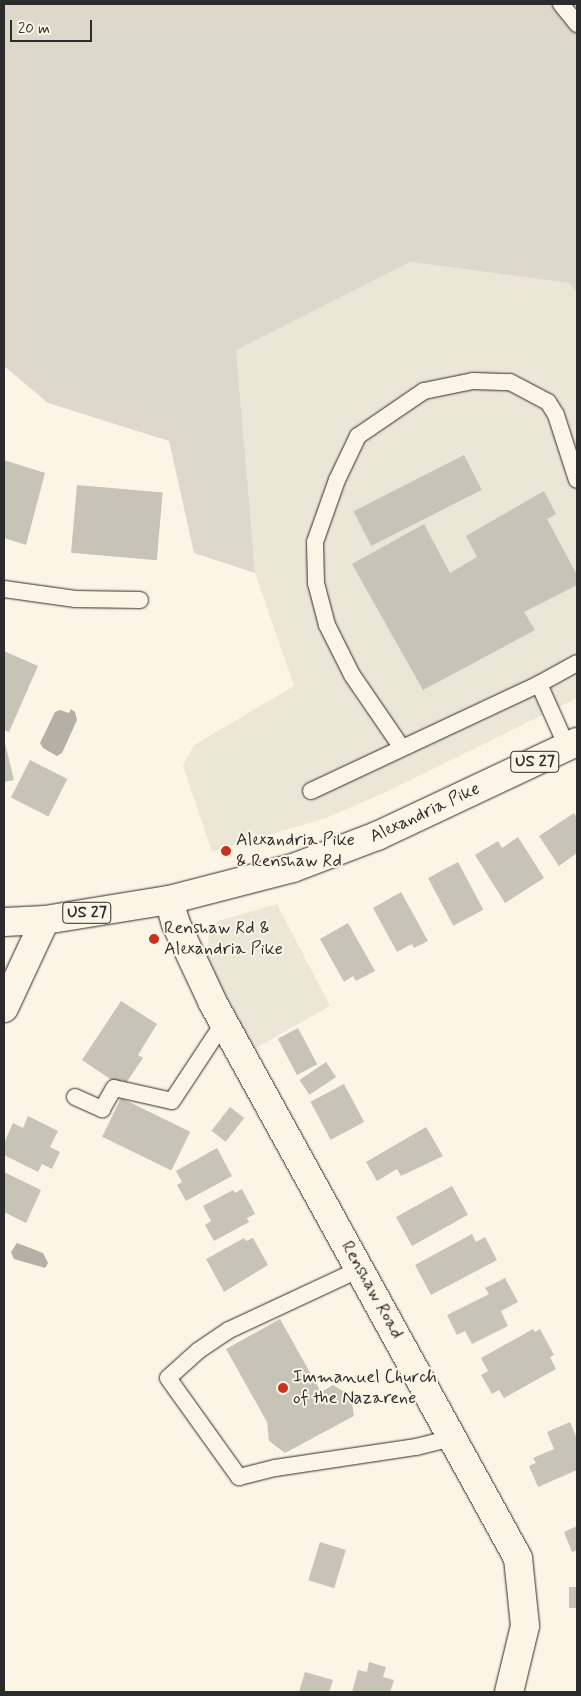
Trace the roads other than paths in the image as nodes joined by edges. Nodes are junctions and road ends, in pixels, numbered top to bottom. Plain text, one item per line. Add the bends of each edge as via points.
1 (561, 4) edge
2 (577, 24) edge
3 (577, 480) edge
4 (4, 588) edge
5 (140, 600) dead end
6 (577, 662) edge
7 (539, 684) junction
8 (572, 745) edge
9 (402, 748) junction
10 (311, 791) dead end
11 (169, 900) junction
12 (45, 920) junction
13 (4, 922) edge
14 (4, 1008) edge
15 (224, 1022) junction
16 (76, 1096) dead end
17 (360, 1269) junction
18 (453, 1438) junction
19 (509, 1692) edge

1 - 2 lane
3 - 9 lane via 556,415 548,402 510,382 473,381 424,391 358,436 337,480 315,542 316,583 327,625 352,675
4 - 5 lane via 75,599
6 - 7 lane
7 - 8 lane
7 - 9 lane
8 - 11 street, Alexandria Pike / US 27 via 377,836 293,868
9 - 10 lane
11 - 12 street, Alexandria Pike / US 27
11 - 15 street, Renshaw Road via 176,924
12 - 13 street, Alexandria Pike / US 27
12 - 14 street
15 - 16 lane via 172,1101 114,1088 102,1109
15 - 17 street, Renshaw Road
17 - 18 street, Renshaw Road
17 - 18 lane via 229,1330 198,1351 168,1378 239,1477
18 - 19 street, Renshaw Road via 518,1558 525,1626

